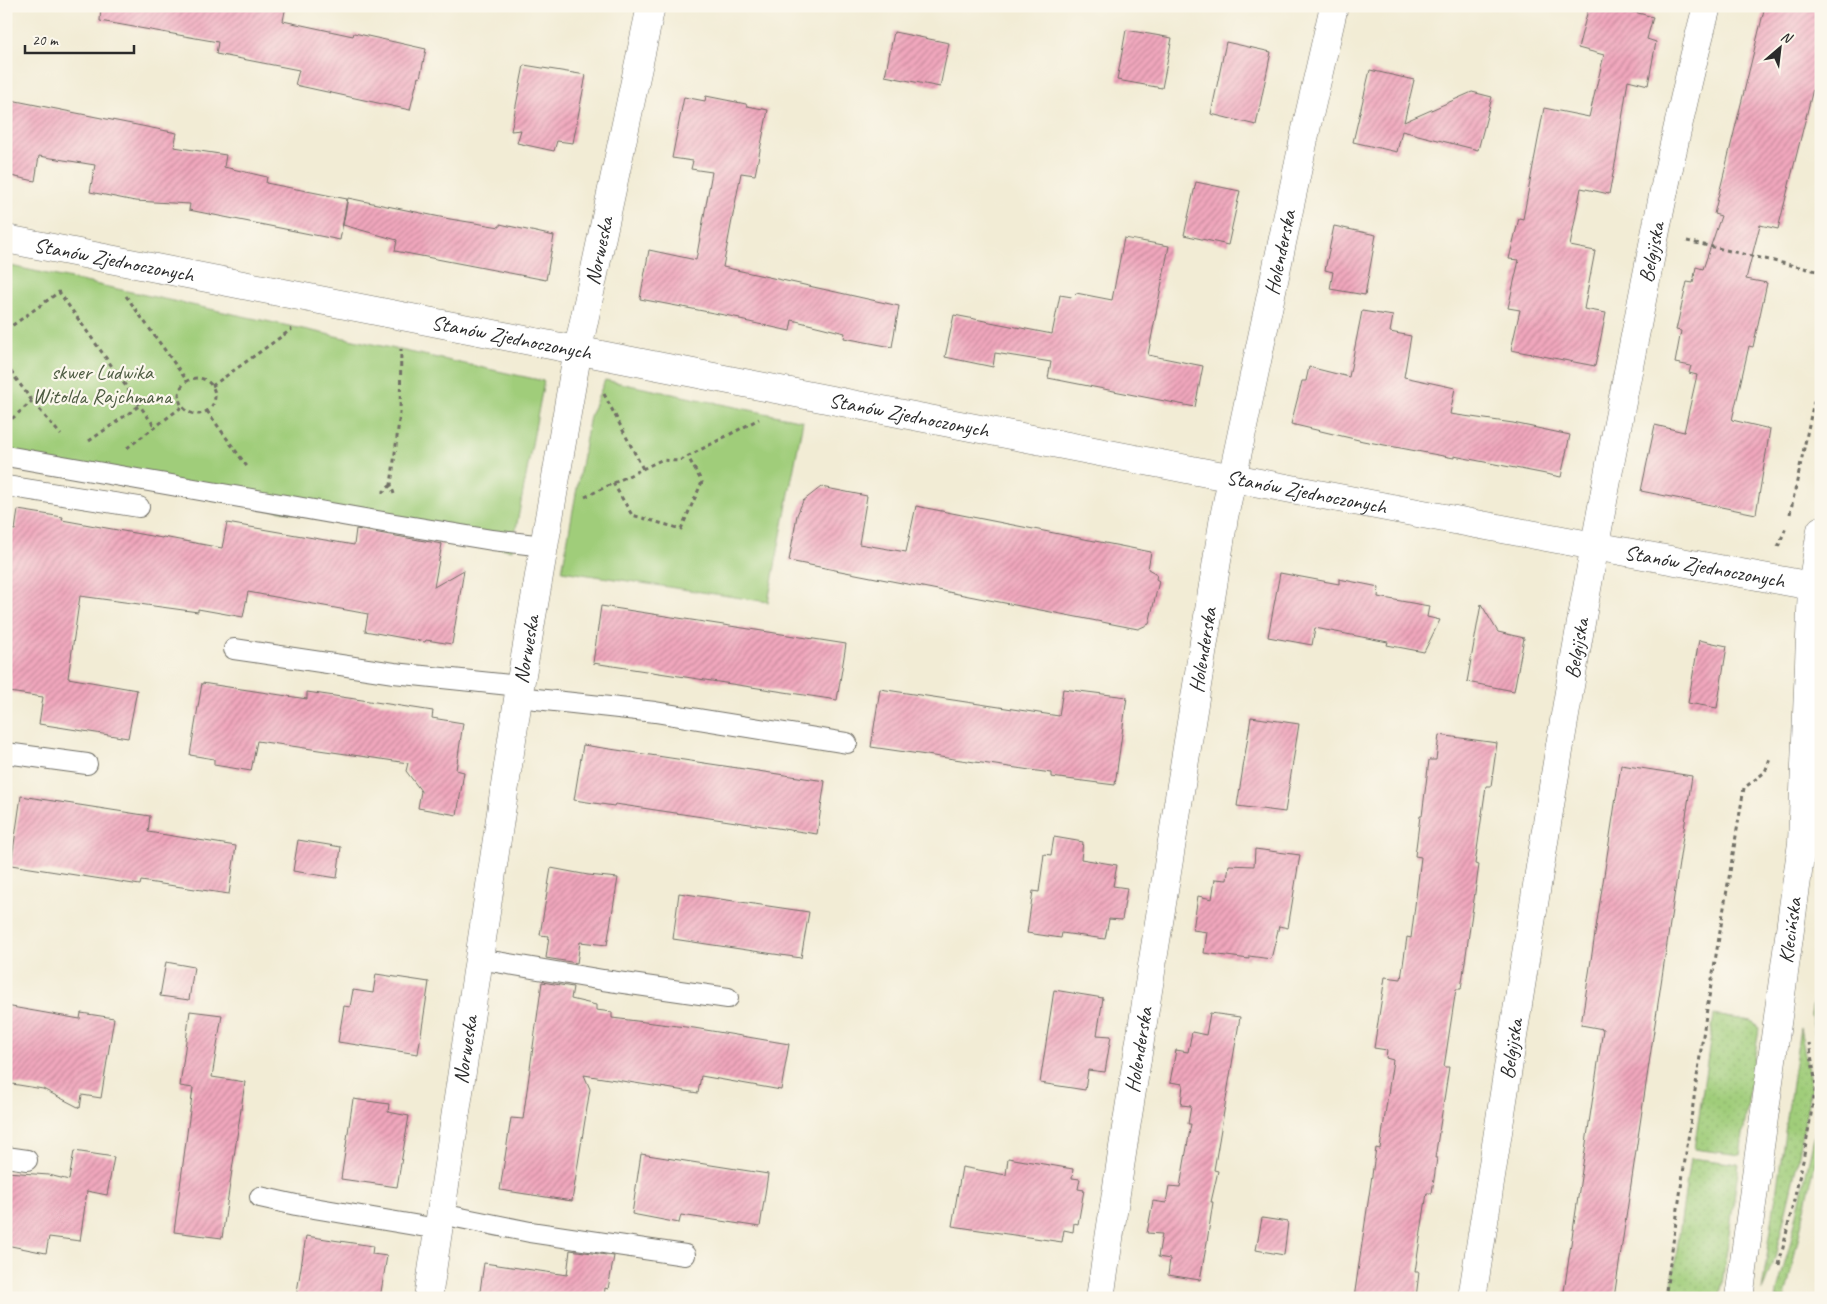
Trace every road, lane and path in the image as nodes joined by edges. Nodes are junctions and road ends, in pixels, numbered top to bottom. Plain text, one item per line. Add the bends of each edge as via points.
1 (651, 6) edge
2 (1334, 6) edge
3 (1707, 6) edge
4 (1655, 233) junction
5 (6, 239) edge
6 (1821, 272) edge
7 (124, 295) dead end
8 (293, 328) dead end
9 (6, 330) edge
10 (401, 343) dead end
11 (578, 349) junction
12 (6, 365) edge
13 (1821, 368) edge
14 (187, 382) junction
15 (212, 386) junction
16 (603, 393) dead end
17 (140, 406) junction
18 (183, 406) junction
19 (207, 411) junction
20 (761, 413) dead end
21 (6, 424) edge
22 (155, 427) junction
23 (81, 446) dead end
24 (6, 456) edge
25 (688, 457) junction
26 (643, 469) junction
27 (103, 473) junction
28 (1232, 478) junction
29 (613, 483) junction
30 (6, 486) edge
31 (585, 497) dead end
32 (274, 503) junction
33 (139, 507) dead end
34 (406, 526) junction
35 (1821, 530) edge
36 (544, 546) junction
37 (1594, 546) junction
38 (1778, 547) dead end
39 (1812, 586) junction
40 (234, 649) dead end
41 (519, 692) junction
42 (847, 743) dead end
43 (1774, 749) dead end
44 (6, 753) edge
45 (87, 764) dead end
46 (479, 959) junction
47 (728, 998) dead end
48 (1809, 1041) dead end
49 (6, 1157) edge
50 (27, 1160) dead end
51 (260, 1196) dead end
52 (440, 1222) junction
53 (685, 1255) dead end
54 (1778, 1266) dead end
55 (428, 1298) edge
56 (1100, 1298) edge
57 (1472, 1298) edge
58 (1665, 1298) edge
59 (1738, 1298) edge

1 - 11 street, Norweska
2 - 28 street, Holenderska
3 - 4 street, Belgijska
4 - 6 path
4 - 37 street, Belgijska
5 - 11 street, Stanów Zjednoczonych
7 - 14 path
8 - 15 path
9 - 17 path via 59,292
10 - 34 path via 400,412 390,485
11 - 28 street, Stanów Zjednoczonych
11 - 36 street, Norweska
12 - 21 path via 32,401
13 - 38 path via 1792,509
14 - 15 path via 199,378
14 - 18 path via 182,386 180,395
15 - 19 path via 215,400
16 - 26 path
17 - 22 path
17 - 23 path
18 - 19 path via 193,414
18 - 22 path
19 - 32 path
20 - 25 path via 759,420
22 - 27 path via 105,465
24 - 27 lane
25 - 26 path via 679,461 661,460
25 - 29 path via 702,482 682,529 632,515
26 - 29 path
27 - 32 lane
28 - 37 street, Stanów Zjednoczonych
28 - 56 street, Holenderska
29 - 31 path
30 - 33 lane
32 - 34 lane
34 - 36 lane
35 - 39 street, Klecińska
36 - 41 street, Norweska
37 - 39 street, Stanów Zjednoczonych
37 - 57 street, Belgijska
39 - 59 street, Klecińska via 1802,843
40 - 41 lane
41 - 42 lane
41 - 46 street, Norweska
43 - 58 path via 1765,772 1744,788 1706,1015
44 - 45 lane
46 - 47 lane
46 - 52 street, Norweska
48 - 54 path via 1816,1085 1804,1161
49 - 50 lane
51 - 52 lane via 296,1205
52 - 53 lane
52 - 55 street, Norweska

